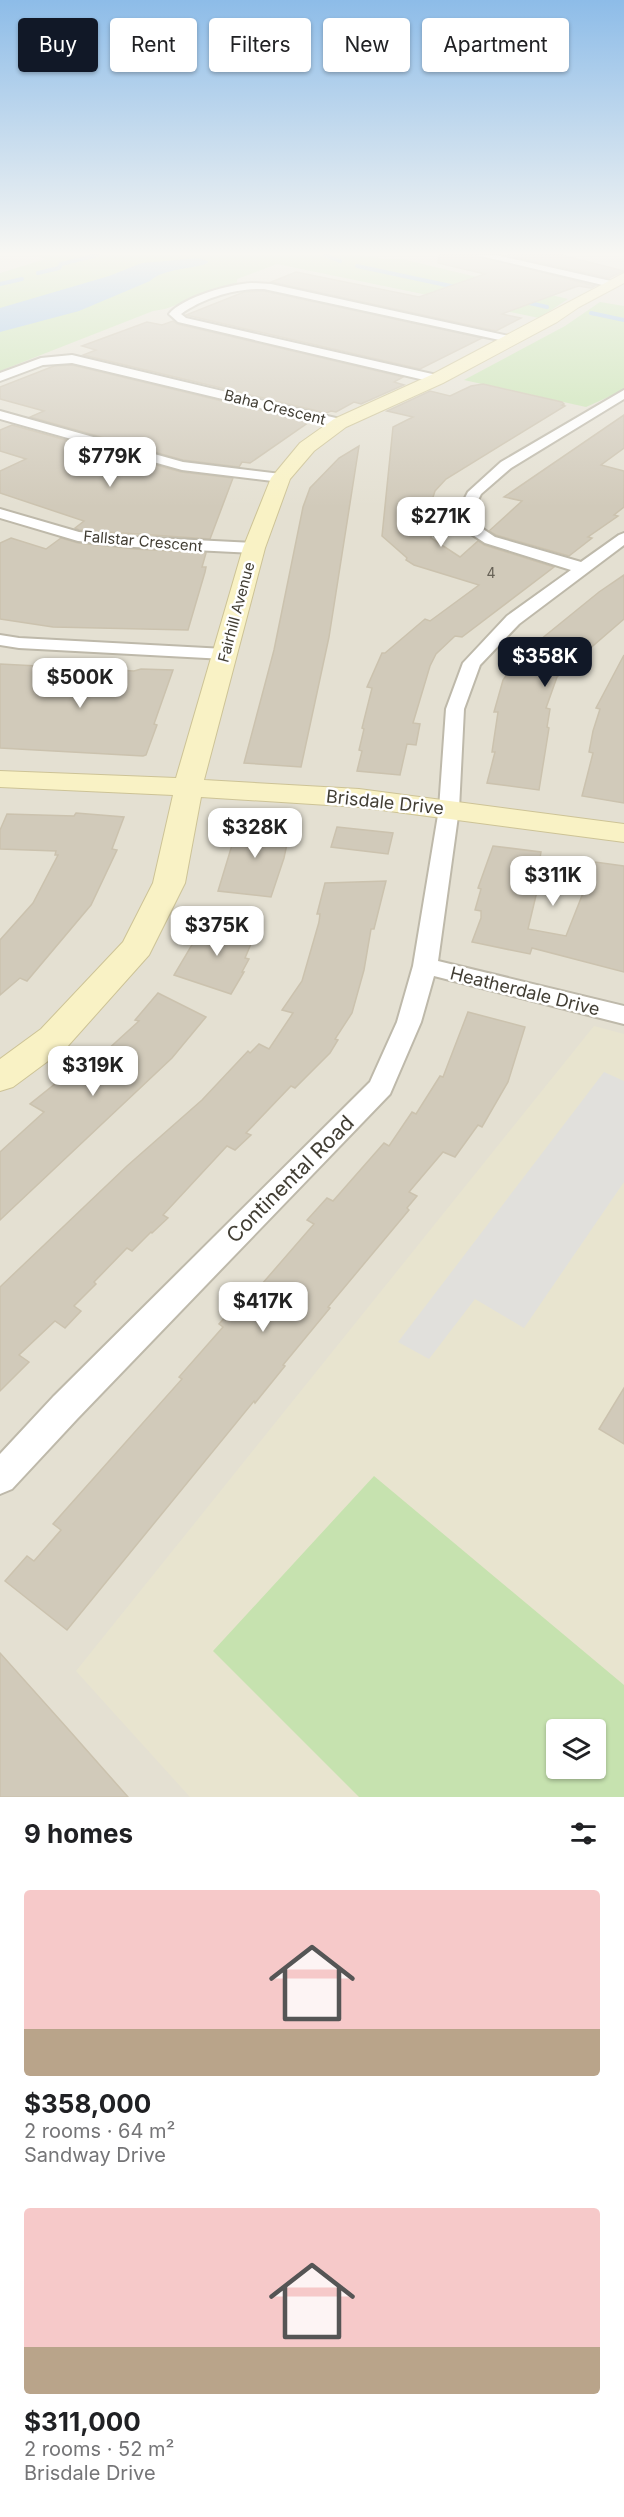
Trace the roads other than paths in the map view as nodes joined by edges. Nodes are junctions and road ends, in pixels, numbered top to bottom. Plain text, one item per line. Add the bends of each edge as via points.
1 (264, 339) edge
2 (513, 339) edge
3 (0, 377) edge
4 (437, 379) junction
5 (624, 394) edge
6 (0, 415) edge
7 (340, 423) junction
8 (282, 478) junction
9 (0, 513) edge
10 (624, 538) edge
11 (254, 548) junction
12 (582, 568) junction
13 (0, 640) edge
14 (225, 654) junction
15 (0, 779) edge
16 (187, 788) junction
17 (449, 809) junction
18 (624, 833) edge
19 (425, 966) junction
20 (624, 1016) edge
21 (0, 1078) edge
22 (0, 1478) edge

1 - 4 street
2 - 4 street, Fairhill Avenue
3 - 7 street, Baha Crescent via 41,362 72,359
4 - 7 street, Fairhill Avenue
5 - 12 street via 506,465 475,492 465,510 467,525 490,540
6 - 8 street via 182,466
7 - 8 street, Fairhill Avenue via 307,447
8 - 11 street, Fairhill Avenue
9 - 11 street, Fallstar Crescent via 78,536
10 - 12 street, Continental Road
11 - 14 street, Fairhill Avenue
12 - 17 street, Continental Road via 513,620 472,663 455,709
13 - 14 street
14 - 16 street, Fairhill Avenue
15 - 16 street, Brisdale Drive
16 - 17 street, Brisdale Drive via 325,795
16 - 21 street, Fairhill Avenue via 169,883 137,947 54,1038
17 - 18 street, Brisdale Drive
17 - 19 street, Continental Road
19 - 20 street, Heatherdale Drive
19 - 22 street, Continental Road via 409,1022 381,1087

